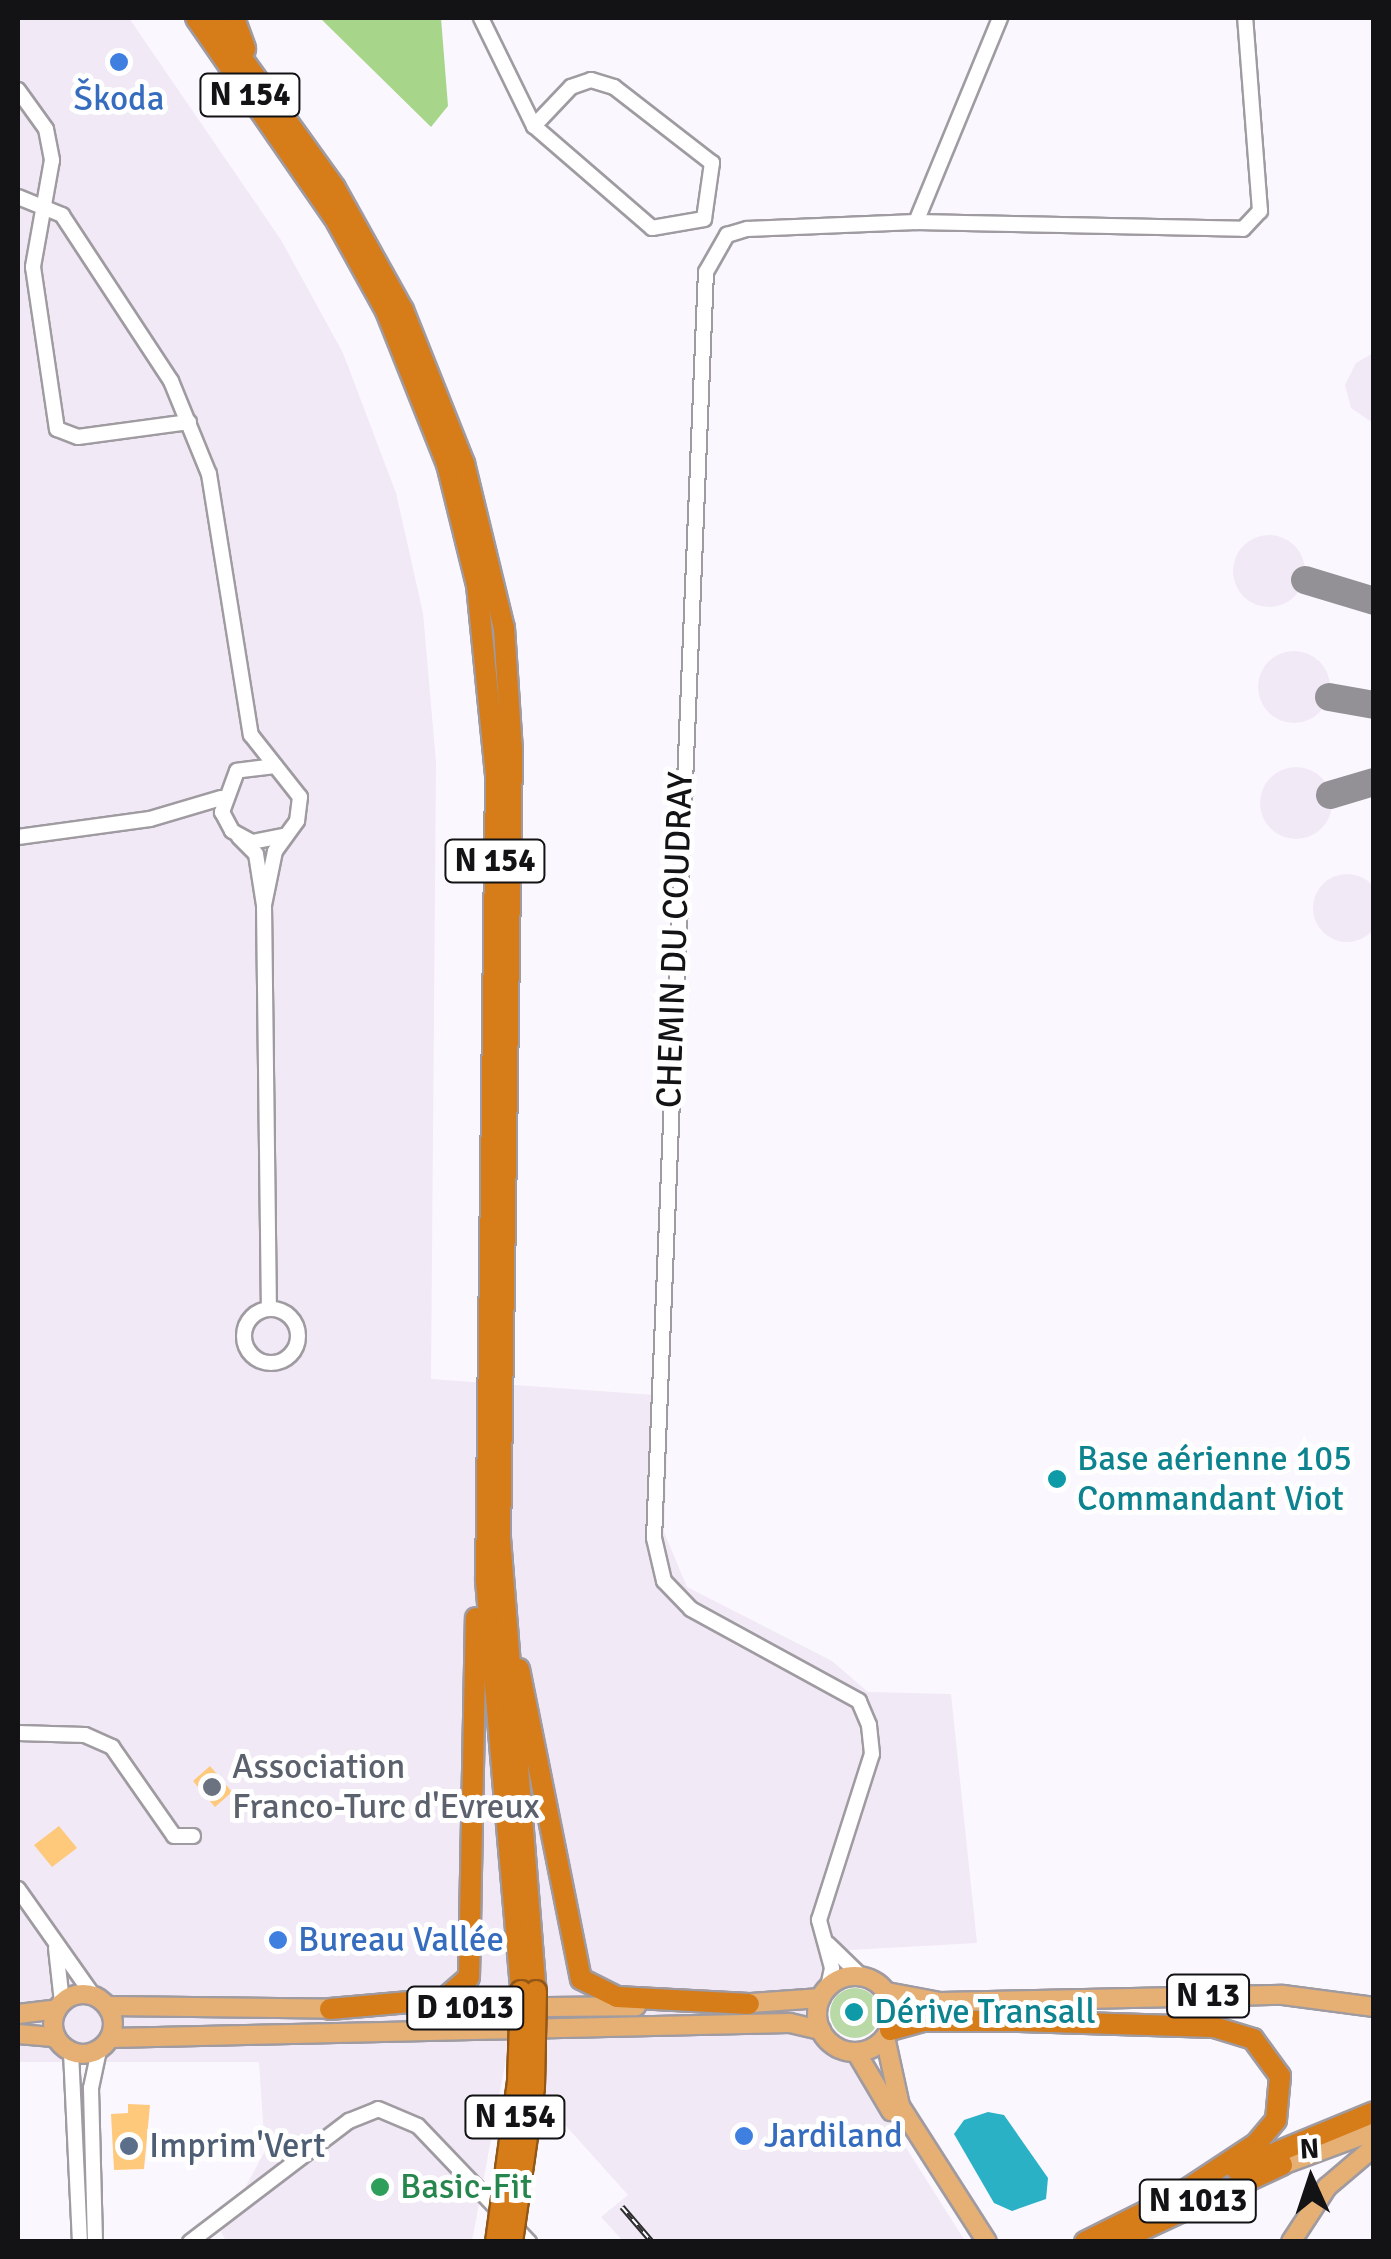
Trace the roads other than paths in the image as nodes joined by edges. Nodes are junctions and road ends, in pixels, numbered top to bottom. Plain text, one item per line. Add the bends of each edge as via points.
1 (196, 18) edge
2 (214, 18) edge
3 (234, 18) edge
4 (481, 18) edge
5 (1000, 18) edge
6 (1245, 18) edge
7 (254, 74) junction
8 (18, 90) edge
9 (534, 126) junction
10 (18, 197) edge
11 (47, 204) junction
12 (916, 222) junction
13 (72, 230) junction
14 (38, 242) junction
15 (189, 422) junction
16 (251, 735) junction
17 (277, 767) junction
18 (237, 771) junction
19 (221, 798) junction
20 (150, 819) junction
21 (236, 834) junction
22 (18, 836) edge
23 (284, 836) junction
24 (264, 906) junction
25 (270, 1308) dead end
26 (500, 1538) junction
27 (486, 1580) junction
28 (18, 1733) edge
29 (193, 1836) dead end
30 (18, 1889) edge
31 (53, 1933) junction
32 (825, 1939) junction
33 (861, 1976) junction
34 (529, 1991) junction
35 (824, 1992) junction
36 (887, 1992) junction
37 (92, 1994) junction
38 (749, 2004) junction
39 (59, 2006) junction
40 (108, 2006) junction
41 (1374, 2007) edge
42 (330, 2009) junction
43 (18, 2014) edge
44 (821, 2030) junction
45 (18, 2034) edge
46 (888, 2034) junction
47 (56, 2037) junction
48 (105, 2044) junction
49 (71, 2052) junction
50 (856, 2052) junction
51 (1374, 2112) edge
52 (1374, 2131) edge
53 (1374, 2147) edge
54 (1282, 2165) joint
55 (1178, 2195) junction
56 (87, 2242) edge
57 (190, 2242) edge
58 (496, 2242) edge
59 (512, 2242) edge
60 (529, 2242) edge
61 (978, 2242) edge
62 (987, 2242) edge
63 (1085, 2242) edge
64 (1116, 2242) edge
65 (1291, 2242) edge

1 - 27 highway, N 154 via 334,217 386,311 442,449 477,585 496,775
2 - 7 highway, N 154
3 - 7 highway
4 - 9 street
5 - 12 street
6 - 12 street, CHEMIN DU COUDRAY via 1260,210 1243,228
7 - 26 highway, N 154 via 335,188 422,350 482,522 504,628 512,751
8 - 11 street via 46,129
9 - 9 street via 571,87 591,80 614,87 712,164 704,219 652,228
10 - 11 street
11 - 13 street
11 - 14 street
12 - 32 street, CHEMIN DU COUDRAY via 747,229 727,235 706,272 654,1538 664,1581 691,1610 859,1701 872,1754 819,1920
13 - 14 street
13 - 15 street via 154,351
14 - 15 street via 33,267 57,428 78,437
15 - 16 street via 226,545
16 - 17 street
16 - 18 street
17 - 18 street
17 - 23 street via 300,797
18 - 19 street
19 - 20 street
19 - 21 street
20 - 21 street via 206,817
20 - 22 street
21 - 23 street via 260,843
21 - 24 street via 259,863
23 - 24 street
24 - 25 street
26 - 34 highway, N 154
26 - 38 highway via 581,1979 617,1997
27 - 34 highway, N 154
27 - 42 highway via 476,1614 478,1830 468,1977 444,1999
28 - 29 street via 85,1735 112,1747 174,1836
30 - 31 street
31 - 37 street
31 - 39 street
32 - 33 street
32 - 35 street, CHEMIN DU COUDRAY
33 - 35 main road
33 - 36 main road
34 - 58 highway, N 154, bridge
34 - 59 highway, N 154, bridge via 534,2087
35 - 38 main road, D 1013
35 - 44 main road
36 - 41 main road, N 13 via 940,2002 1283,1995
36 - 46 main road
37 - 39 main road
37 - 40 main road
38 - 42 main road, D 1013
39 - 43 main road
39 - 47 main road
40 - 42 main road, D 1013
40 - 48 main road
44 - 48 main road, D 1013 via 790,2023
44 - 50 main road
45 - 47 main road
46 - 50 main road
46 - 55 highway via 923,2022 1020,2022 1214,2027 1253,2038 1280,2076 1276,2120 1257,2144
46 - 62 main road via 900,2106
47 - 49 main road
48 - 49 main road
48 - 56 street via 91,2088
49 - 56 street
50 - 61 main road
51 - 55 highway, N 1013
52 - 54 main road, N 1013
53 - 65 main road via 1327,2187
54 - 64 highway, N 1013
55 - 63 highway, N 1013
57 - 60 street via 349,2121 386,2109 418,2126

